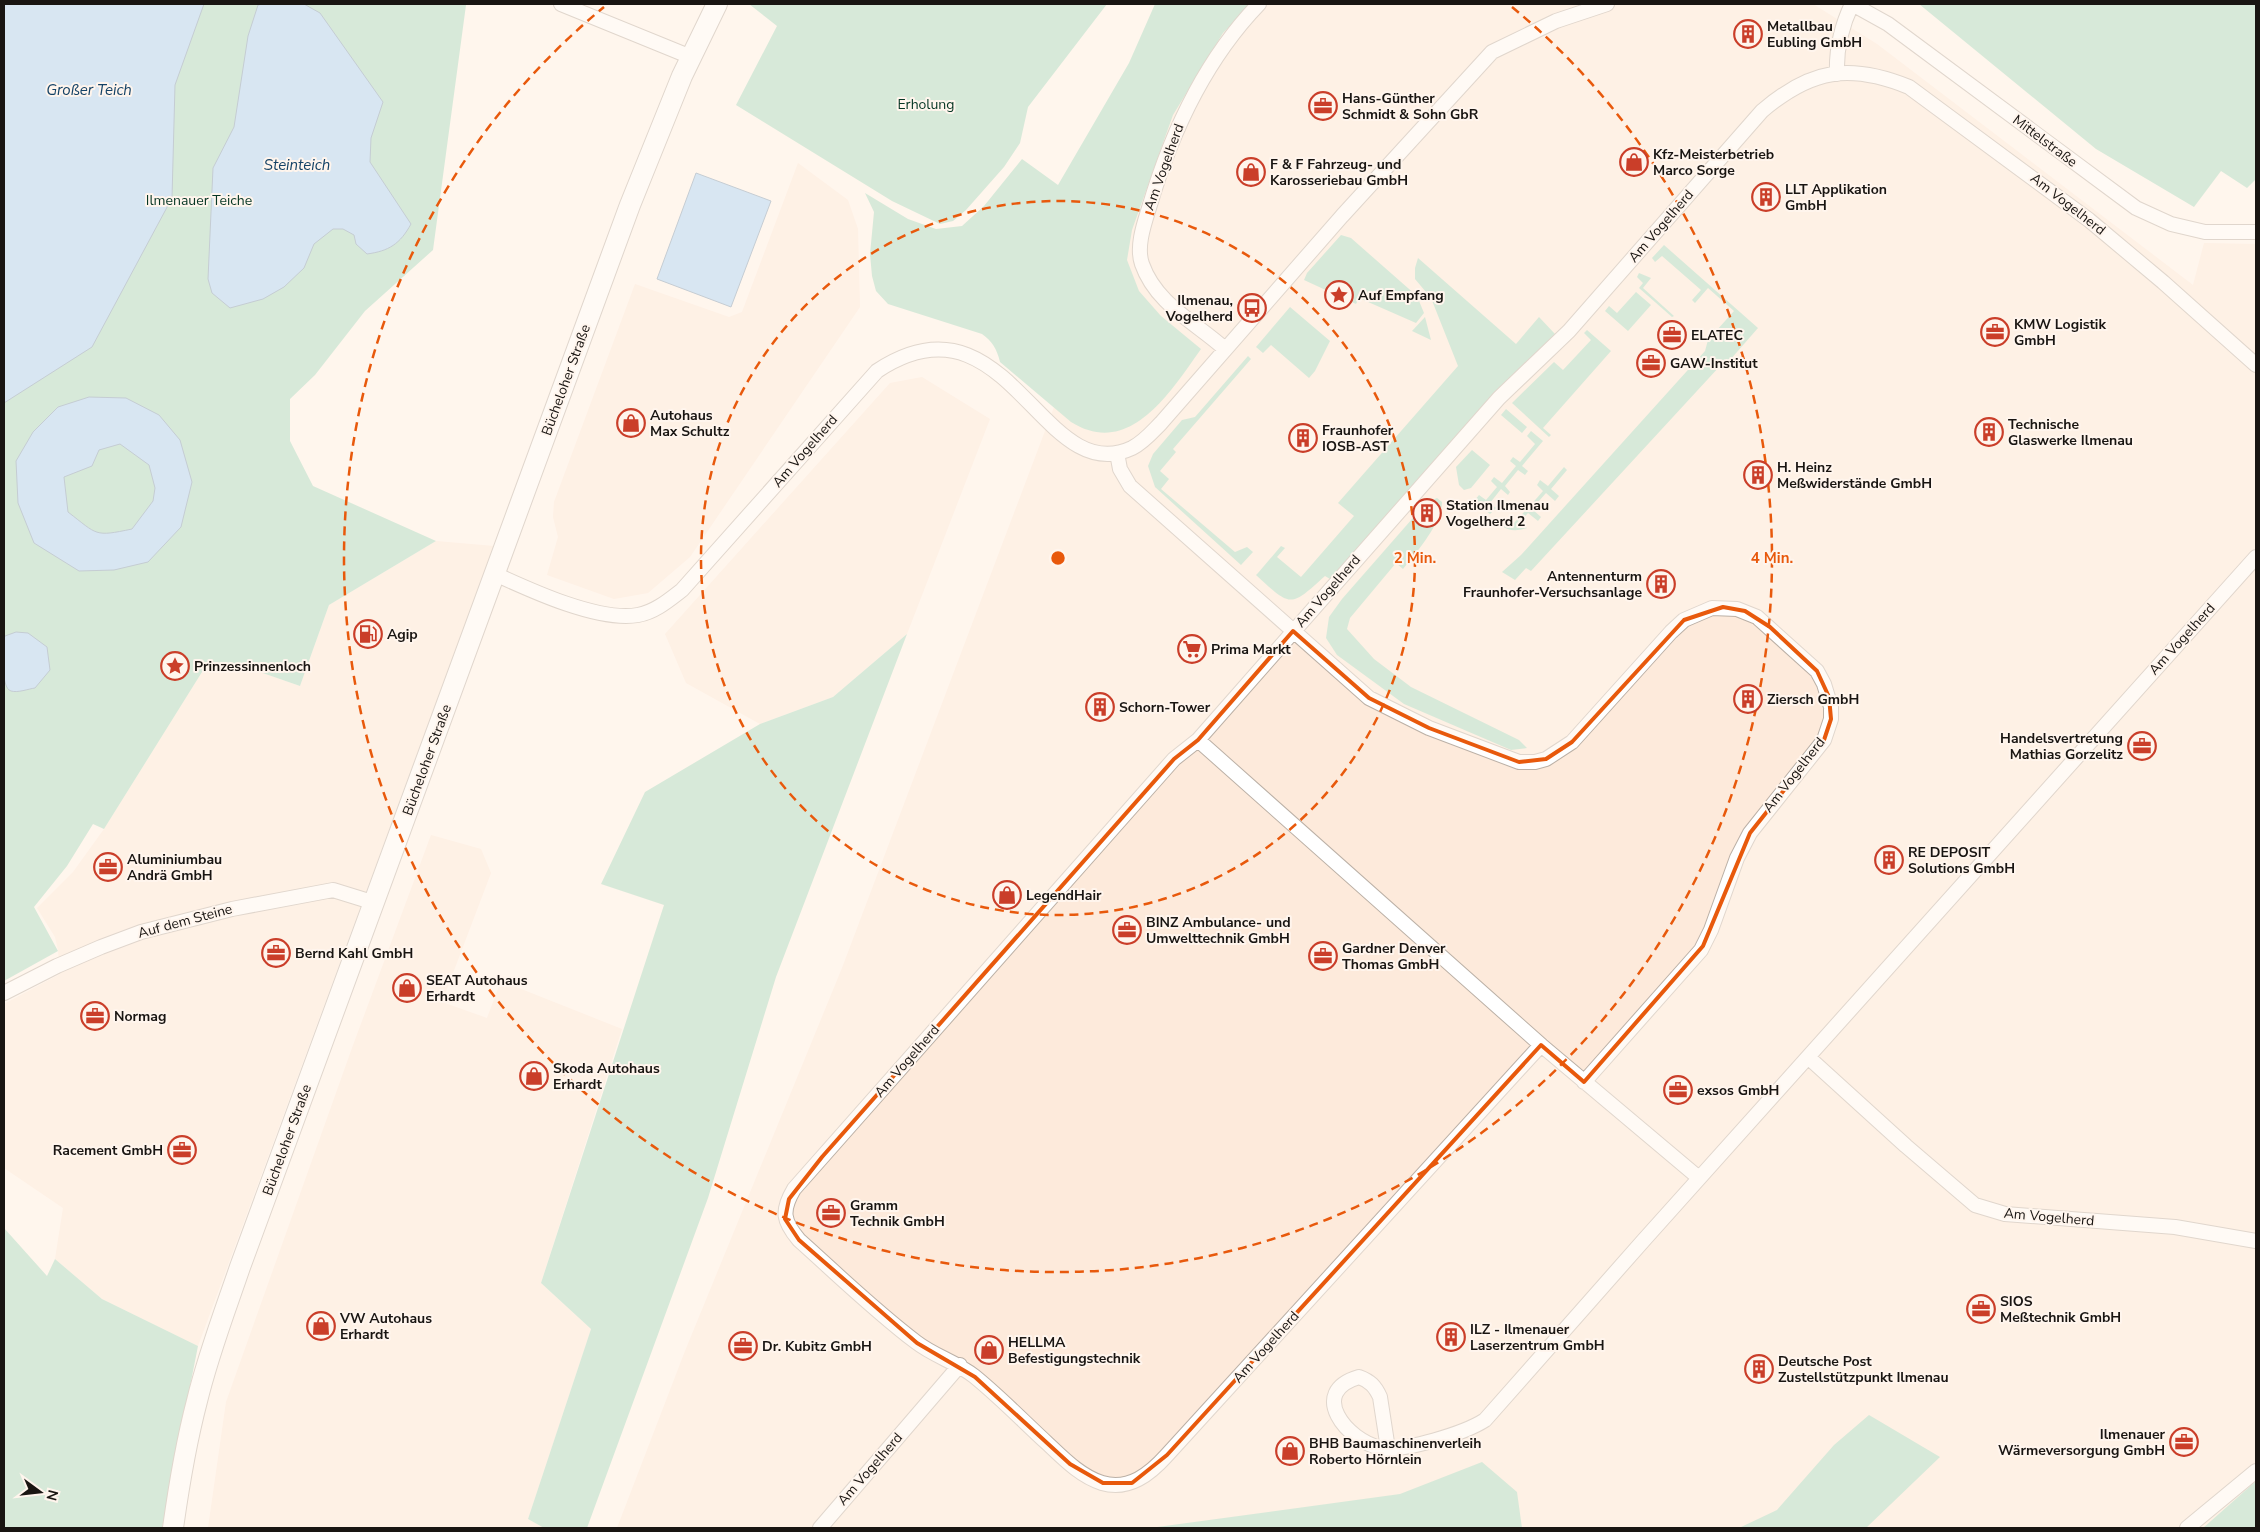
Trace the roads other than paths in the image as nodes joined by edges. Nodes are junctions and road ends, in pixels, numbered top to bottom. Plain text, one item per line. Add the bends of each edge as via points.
1 (561, 4) edge
2 (717, 4) edge
3 (1259, 4) edge
4 (1607, 4) edge
5 (1852, 4) edge
6 (691, 58) junction
7 (1837, 74) junction
8 (2256, 232) edge
9 (1225, 349) junction
10 (2256, 365) edge
11 (1117, 453) junction
12 (2256, 557) edge
13 (495, 574) junction
14 (1293, 631) junction
15 (1198, 740) junction
16 (375, 903) junction
17 (4, 993) edge
18 (1541, 1045) junction
19 (1808, 1056) junction
20 (1584, 1082) junction
21 (1699, 1178) junction
22 (2256, 1241) edge
23 (960, 1366) junction
24 (1388, 1448) junction
25 (2256, 1471) edge
26 (173, 1528) edge
27 (820, 1528) edge
28 (2187, 1528) edge

1 - 6 street
2 - 6 main road, Bücheloher Straße
3 - 9 street, Am Vogelherd via 1228,40 1186,108 1160,168 1141,242 1141,262 1153,286 1172,308
4 - 9 street, Am Vogelherd via 1556,21 1492,52
5 - 7 street via 1845,19 1836,60
5 - 8 street, Mittelstraße via 1888,24 2136,208 2172,224 2205,232
6 - 13 main road, Bücheloher Straße via 630,205
7 - 10 street, Am Vogelherd via 1863,73 1888,79 1909,87 1937,106 2089,220
7 - 14 street, Am Vogelherd via 1809,80 1784,92 1762,111 1569,331 1499,398
9 - 11 street, Am Vogelherd via 1147,437
11 - 13 street, Am Vogelherd via 1089,452 1077,445 973,356 943,349 913,352 877,371 699,572 671,598 647,612 626,616 600,614
11 - 14 street, Am Vogelherd via 1120,469 1130,486
12 - 19 street, Am Vogelherd
13 - 16 main road, Bücheloher Straße
14 - 15 street, Am Vogelherd
14 - 20 street, Am Vogelherd via 1369,698 1429,728 1519,762 1546,759 1572,742 1671,632 1684,620 1712,608 1737,609 1757,617 1817,671 1831,707 1824,740 1750,833 1701,950
15 - 18 street
15 - 23 street, Am Vogelherd via 1168,766 794,1189 787,1203 784,1219 798,1240 917,1343
16 - 17 street, Auf dem Steine via 333,890 232,908 117,941
16 - 26 main road, Bücheloher Straße via 215,1340 190,1430
18 - 20 street
18 - 23 street, Am Vogelherd via 1167,1456 1153,1470 1132,1483 1103,1483 1088,1477
19 - 21 street, Am Vogelherd
19 - 22 street, Am Vogelherd via 1975,1205 2005,1214 2175,1228
20 - 21 street
21 - 24 street, Am Vogelherd via 1485,1420 1416,1445
23 - 27 street, Am Vogelherd
24 - 24 street, Am Vogelherd via 1378,1391 1368,1380 1360,1377 1344,1383 1334,1398 1335,1413 1360,1439
25 - 28 street

